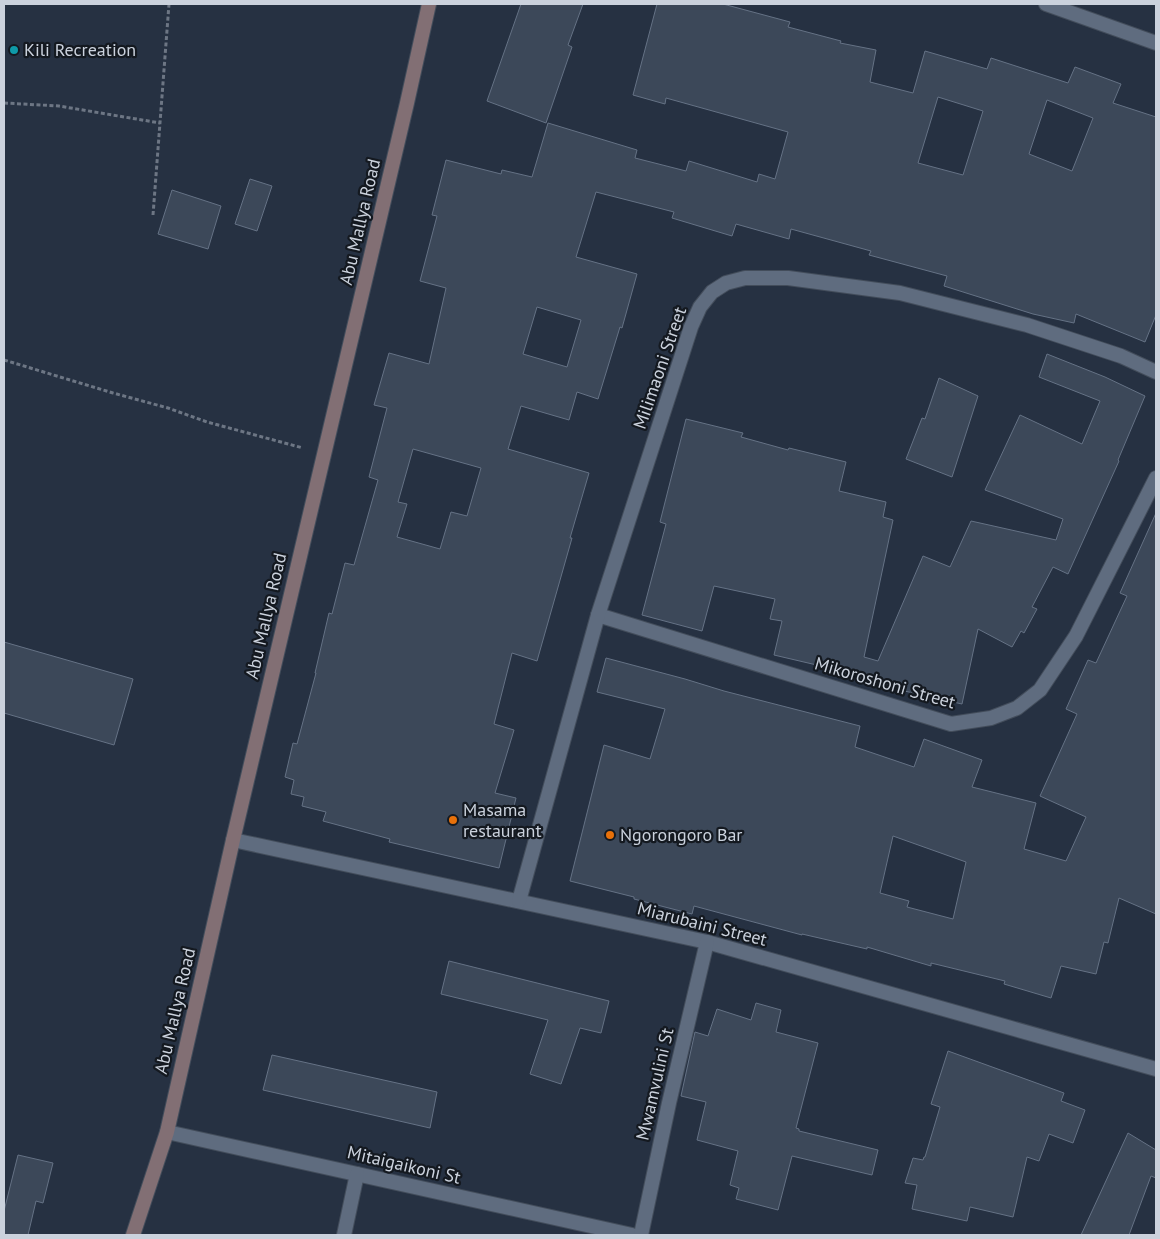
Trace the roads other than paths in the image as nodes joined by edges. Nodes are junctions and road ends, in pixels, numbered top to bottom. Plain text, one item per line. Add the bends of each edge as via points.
1 (429, 4) edge
2 (1046, 4) edge
3 (1156, 43) edge
4 (1156, 372) edge
5 (1156, 478) edge
6 (598, 615) junction
7 (233, 840) junction
8 (519, 901) junction
9 (707, 942) junction
10 (1156, 1069) edge
11 (167, 1132) junction
12 (357, 1174) junction
13 (133, 1235) edge
14 (344, 1235) edge
15 (632, 1235) edge
16 (641, 1235) edge

1 - 7 main road, Abu Mallya Road
2 - 3 street
4 - 6 street, Milimaoni Street via 1121,356 1027,325 900,293 788,278 745,278 726,283 712,292 700,306 691,327
5 - 6 street, Mikoroshoni Street via 1076,636 1040,690 1016,708 990,718 951,724
6 - 8 street, Milimaoni Street
7 - 8 street, Miarubaini Street
7 - 11 main road, Abu Mallya Road
8 - 9 street, Miarubaini Street
9 - 10 street, Miarubaini Street
9 - 16 street, Mwamvulini St
11 - 12 street, Mitaigaikoni St
11 - 13 main road, Abu Mallya Road
12 - 14 street
12 - 15 street, Mitaigaikoni St

